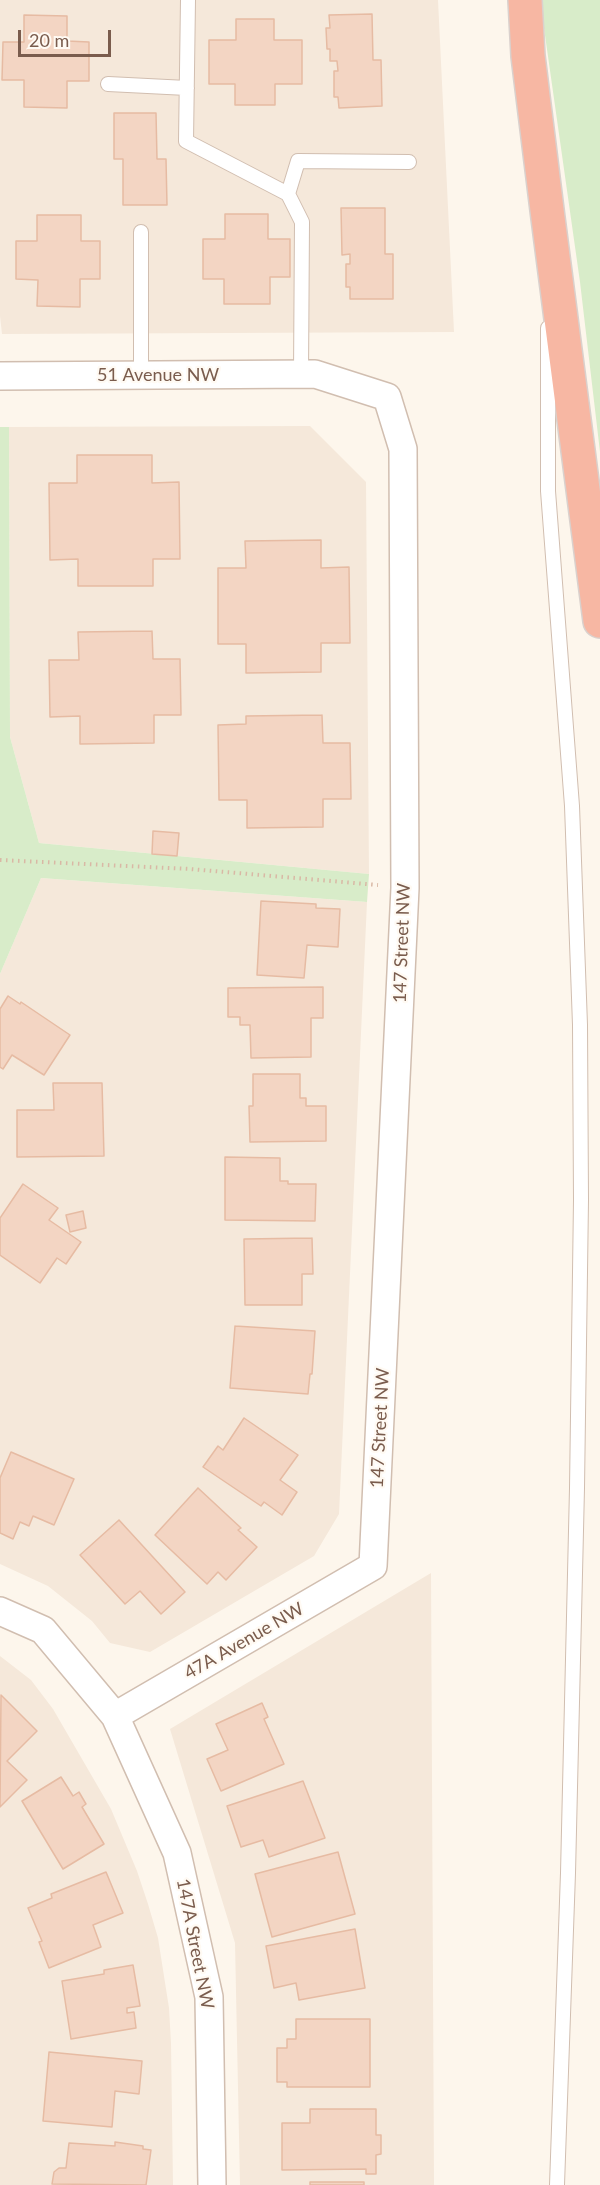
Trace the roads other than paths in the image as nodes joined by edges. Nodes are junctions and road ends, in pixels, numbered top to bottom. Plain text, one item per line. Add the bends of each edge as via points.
1 (188, 0) edge
2 (509, 0) edge
3 (525, 0) edge
4 (528, 56) junction
5 (108, 84) dead end
6 (187, 88) junction
7 (409, 162) dead end
8 (288, 195) junction
9 (548, 218) junction
10 (141, 232) dead end
11 (308, 374) junction
12 (141, 375) junction
13 (0, 376) edge
14 (600, 621) edge
15 (373, 1566) joint
16 (0, 1611) edge
17 (115, 1716) junction
18 (212, 2185) edge
19 (556, 2185) edge

1 - 6 lane
2 - 4 highway
3 - 4 highway
4 - 9 highway
5 - 6 lane
6 - 8 lane via 186,141
7 - 8 lane via 298,160
8 - 11 lane via 302,222
9 - 14 highway
9 - 19 lane via 548,491 572,806 581,1188 569,1838
10 - 12 lane
11 - 12 street, 51 Avenue NW
11 - 15 street, 147 Street NW via 387,397 403,449 405,888
12 - 13 street, 51 Avenue NW
15 - 17 street, 47A Avenue NW
16 - 17 street, 147A Street NW via 43,1630
17 - 18 street, 147A Street NW via 177,1853 209,1997

